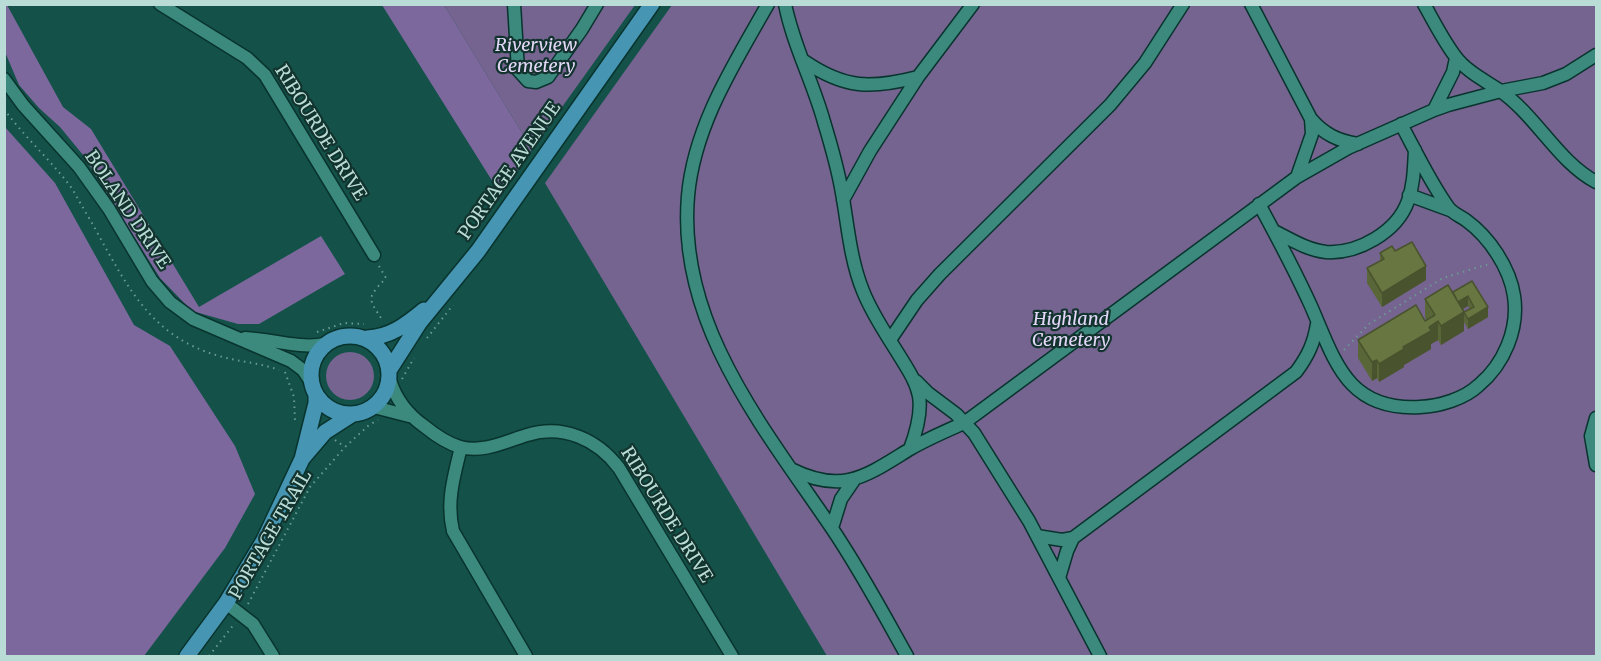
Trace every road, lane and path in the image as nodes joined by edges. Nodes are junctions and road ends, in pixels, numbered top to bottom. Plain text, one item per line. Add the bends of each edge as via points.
1 (160, 4) edge
2 (514, 4) edge
3 (597, 4) edge
4 (652, 4) edge
5 (768, 4) edge
6 (785, 4) edge
7 (973, 4) edge
8 (1183, 4) edge
9 (1251, 4) edge
10 (1424, 4) edge
11 (1596, 54) edge
12 (1456, 58) junction
13 (804, 61) junction
14 (918, 76) junction
15 (4, 79) edge
16 (1501, 91) junction
17 (1434, 110) junction
18 (1311, 119) junction
19 (1401, 124) junction
20 (1358, 144) junction
21 (1415, 149) junction
22 (1297, 177) junction
23 (1596, 182) edge
24 (1409, 195) junction
25 (843, 201) junction
26 (1259, 204) junction
27 (1450, 210) junction
28 (1274, 231) junction
29 (374, 255) joint
30 (1500, 260) junction
31 (438, 299) junction
32 (384, 323) junction
33 (1317, 323) junction
34 (376, 324) dead end
35 (388, 327) dead end
36 (367, 332) junction
37 (238, 337) junction
38 (320, 339) junction
39 (890, 340) junction
40 (1334, 361) junction
41 (289, 366) dead end
42 (390, 374) junction
43 (914, 379) junction
44 (314, 388) junction
45 (377, 413) junction
46 (353, 414) junction
47 (409, 416) junction
48 (1596, 418) edge
49 (300, 423) dead end
50 (964, 423) junction
51 (332, 437) dead end
52 (345, 447) junction
53 (461, 447) junction
54 (910, 450) junction
55 (302, 459) junction
56 (1596, 465) edge
57 (791, 469) junction
58 (854, 480) junction
59 (832, 528) junction
60 (1037, 536) junction
61 (1073, 538) junction
62 (1059, 578) junction
63 (226, 603) junction
64 (242, 613) junction
65 (187, 657) edge
66 (209, 657) edge
67 (273, 657) edge
68 (526, 657) edge
69 (732, 657) edge
70 (907, 657) edge
71 (1100, 657) edge

1 - 29 street, RIBOURDE DRIVE via 247,58 265,75
2 - 3 street via 518,70 528,81 536,82 548,77
4 - 31 main road, PORTAGE AVENUE via 478,250
5 - 57 street via 709,116 690,182 688,215 696,285 717,347 749,407
6 - 13 street
7 - 14 street
8 - 39 street via 1129,83 940,274
9 - 18 street
10 - 12 street
11 - 16 street via 1566,74 1543,83
12 - 16 street
12 - 17 street
13 - 14 street via 818,71 861,85 876,86
13 - 25 street via 824,121
14 - 25 street
15 - 37 street, BOLAND DRIVE via 79,167 170,303 193,320
16 - 17 street
16 - 23 street via 1579,171
17 - 19 street
18 - 20 street via 1336,138
18 - 22 street via 1312,134
19 - 20 street
19 - 21 street
20 - 22 street
21 - 24 street
21 - 27 street
22 - 26 street
24 - 27 street
24 - 28 street via 1397,219 1381,235 1345,250 1324,252
25 - 39 street via 855,269
26 - 28 street
26 - 50 street
27 - 30 street via 1486,238
28 - 33 street
29 - 32 path via 386,278 372,293 371,301
30 - 40 path via 1443,278 1369,324
30 - 40 street via 1515,296 1512,334 1494,371 1478,387 1432,406 1400,406 1376,401 1359,391
31 - 36 main road, PORTAGE AVENUE via 393,333 381,337
31 - 42 main road, PORTAGE AVENUE via 397,356
32 - 34 path
32 - 35 path
33 - 40 street
33 - 61 street via 1313,344 1296,372
36 - 38 main road
36 - 38 path via 344,323
36 - 42 main road via 386,357
37 - 38 street, BOLAND DRIVE via 297,345
37 - 44 street, BOLAND DRIVE via 291,361 303,370
38 - 44 main road via 313,361
39 - 43 street
41 - 49 path via 285,372 294,397 295,421
42 - 45 main road
42 - 47 street, RIBOURDE DRIVE via 394,393
43 - 50 street
43 - 54 street via 919,417
44 - 46 main road via 332,410
44 - 55 main road via 316,403
45 - 46 main road
45 - 47 street, RIBOURDE DRIVE
45 - 52 path, PORTAGE TRAIL
46 - 55 main road via 325,432
47 - 53 street, RIBOURDE DRIVE via 444,441
48 - 56 street via 1592,436
50 - 54 street
50 - 60 street
51 - 52 path
52 - 64 path, PORTAGE TRAIL via 310,487
53 - 68 street via 450,494 453,531
53 - 69 street, RIBOURDE DRIVE via 490,448 554,431 582,437 600,447 619,468
54 - 58 street
55 - 63 main road via 264,540
57 - 58 street via 811,479
57 - 59 street
58 - 59 street via 841,499
59 - 70 street
60 - 61 street
60 - 62 street
61 - 62 street
62 - 71 street
63 - 64 street
63 - 65 main road
64 - 66 path, PORTAGE TRAIL
64 - 67 street

